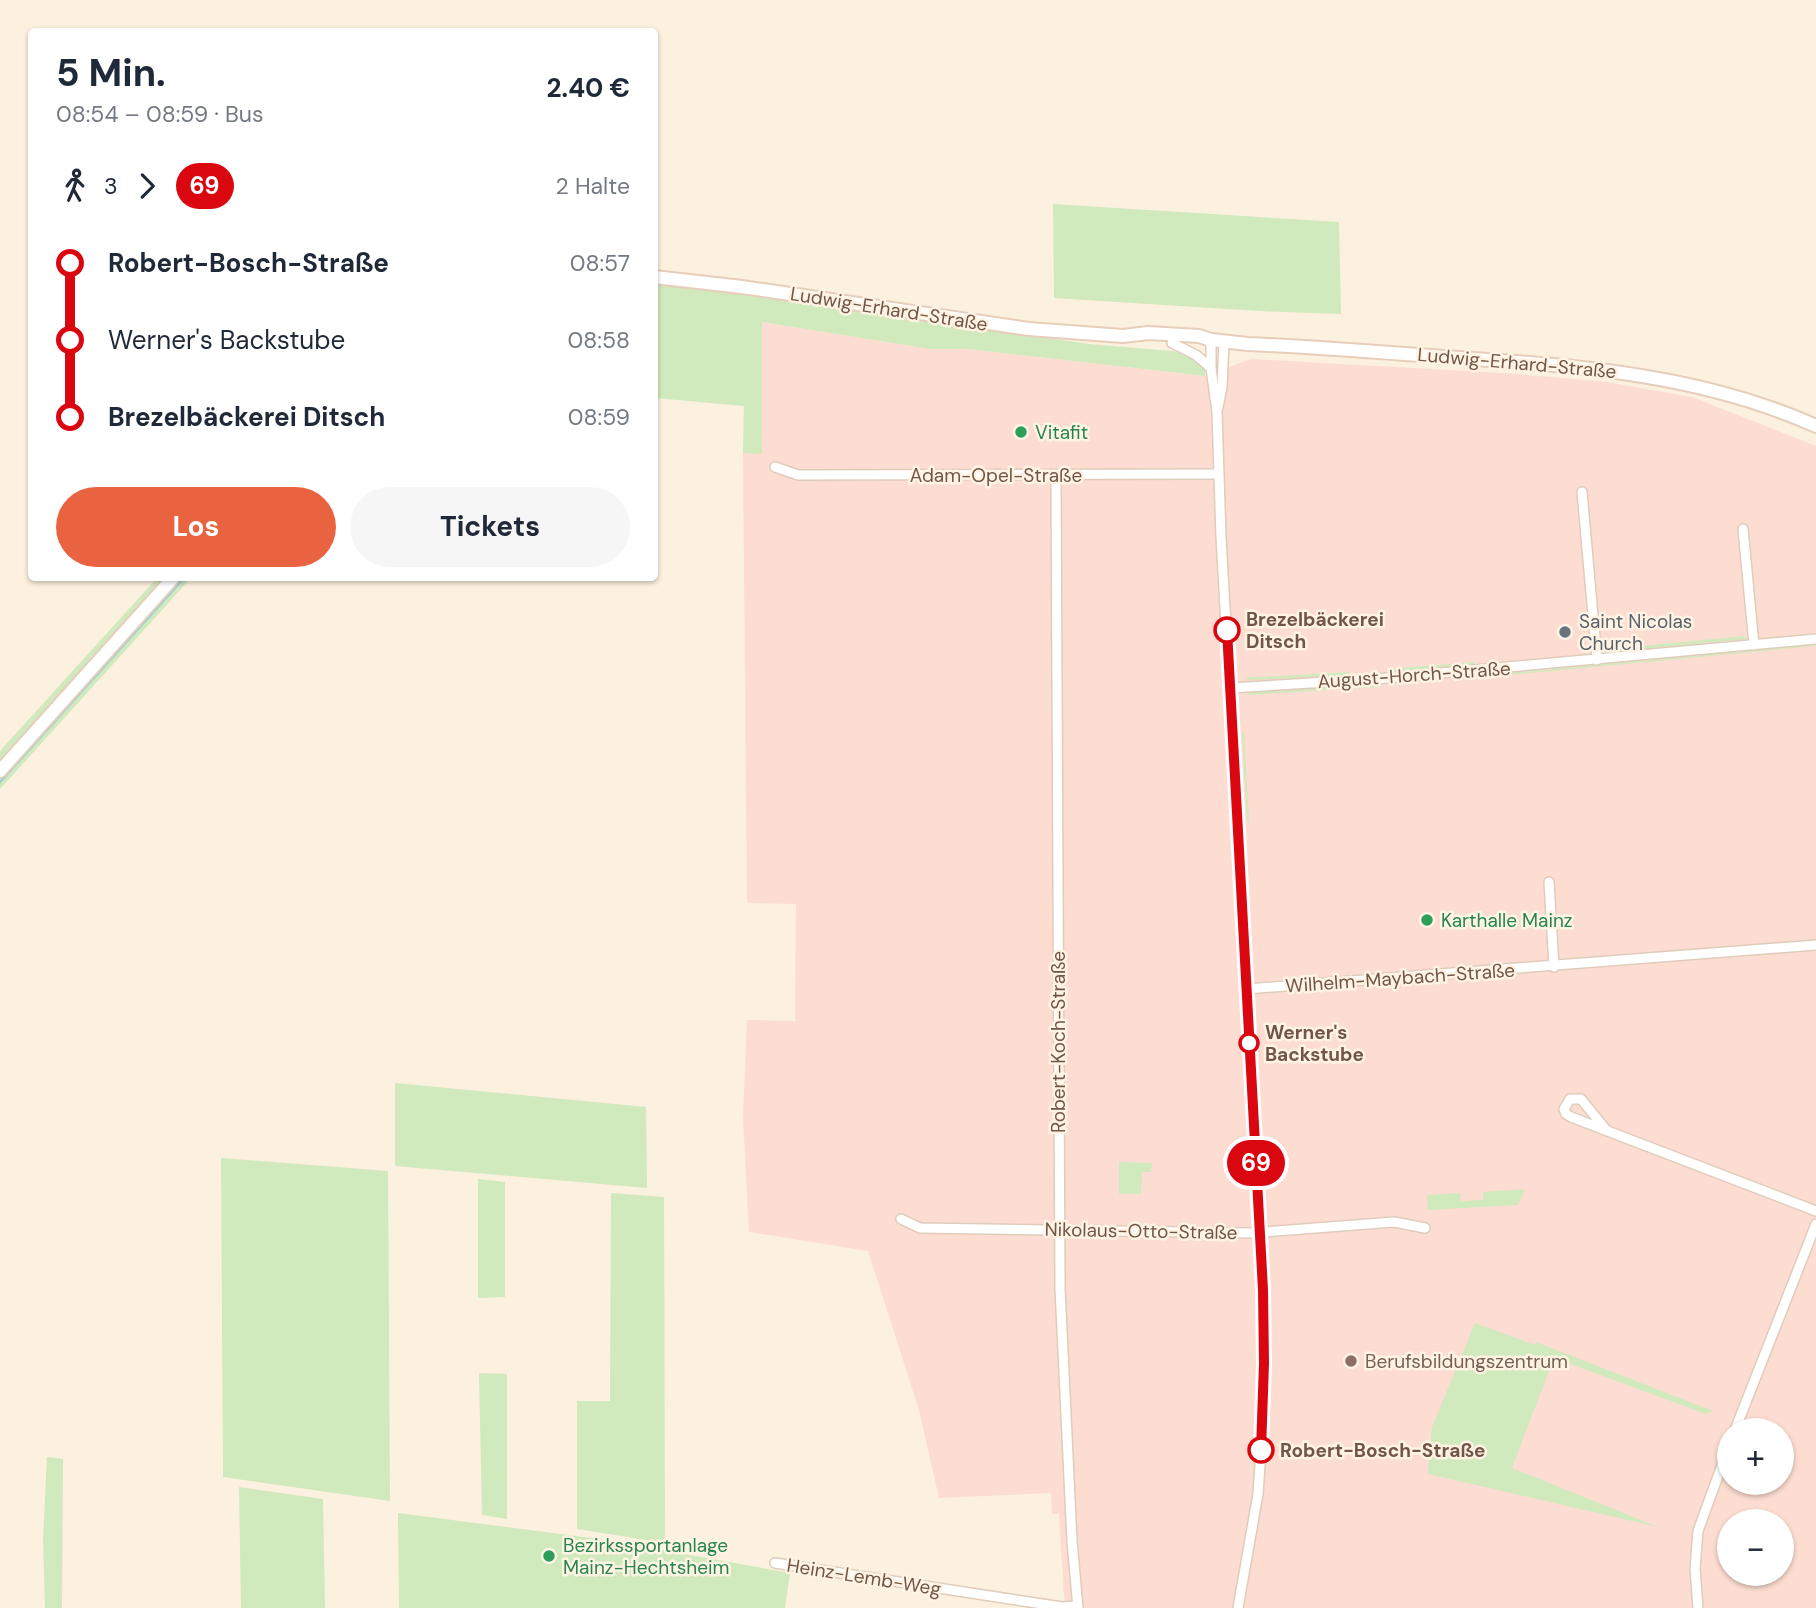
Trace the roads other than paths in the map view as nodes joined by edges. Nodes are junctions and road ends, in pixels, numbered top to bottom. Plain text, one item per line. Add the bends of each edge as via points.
1 (658, 277) edge
2 (1123, 336) junction
3 (1218, 341) junction
4 (1172, 343) junction
5 (1211, 368) junction
6 (1217, 412) junction
7 (1816, 426) edge
8 (775, 467) dead end
9 (1218, 474) junction
10 (1056, 475) junction
11 (1582, 492) dead end
12 (1743, 529) dead end
13 (170, 581) edge
14 (1816, 639) edge
15 (1754, 645) junction
16 (1597, 660) junction
17 (1230, 688) junction
18 (0, 771) edge
19 (1549, 882) dead end
20 (1816, 945) edge
21 (1554, 967) junction
22 (1246, 989) junction
23 (1607, 1131) junction
24 (1816, 1211) edge
25 (901, 1219) dead end
26 (1816, 1224) edge
27 (1425, 1228) dead end
28 (1059, 1229) junction
29 (1260, 1232) junction
30 (1740, 1418) edge
31 (1717, 1479) edge
32 (775, 1563) dead end
33 (1078, 1607) edge
34 (1238, 1608) edge
35 (1698, 1608) edge

1 - 2 main road, Ludwig-Erhard-Straße via 1029,329
2 - 3 main road, Ludwig-Erhard-Straße via 1199,336
2 - 4 main road, Ludwig-Erhard-Straße
3 - 4 main road, Ludwig-Erhard-Straße
3 - 5 street
3 - 6 street via 1222,387
3 - 7 main road, Ludwig-Erhard-Straße via 1633,373 1731,395
4 - 5 street
5 - 6 street
6 - 9 street
8 - 10 street, Adam-Opel-Straße via 798,475
9 - 10 street, Adam-Opel-Straße
9 - 17 street
10 - 28 street, Robert-Koch-Straße
11 - 16 street
12 - 15 street
13 - 18 main road
14 - 15 street, August-Horch-Straße
15 - 16 street, August-Horch-Straße
16 - 17 street, August-Horch-Straße
17 - 22 street
19 - 21 street
20 - 21 street, Wilhelm-Maybach-Straße
21 - 22 street, Wilhelm-Maybach-Straße
22 - 29 street
23 - 23 street via 1581,1100 1566,1102 1566,1114
23 - 24 street
25 - 28 street, Nikolaus-Otto-Straße via 920,1228
26 - 30 street
27 - 29 street, Nikolaus-Otto-Straße via 1394,1222
28 - 29 street, Nikolaus-Otto-Straße
28 - 33 street, Robert-Koch-Straße
29 - 34 street via 1262,1440 1253,1533
31 - 35 street via 1698,1531
32 - 33 street, Heinz-Lemb-Weg

